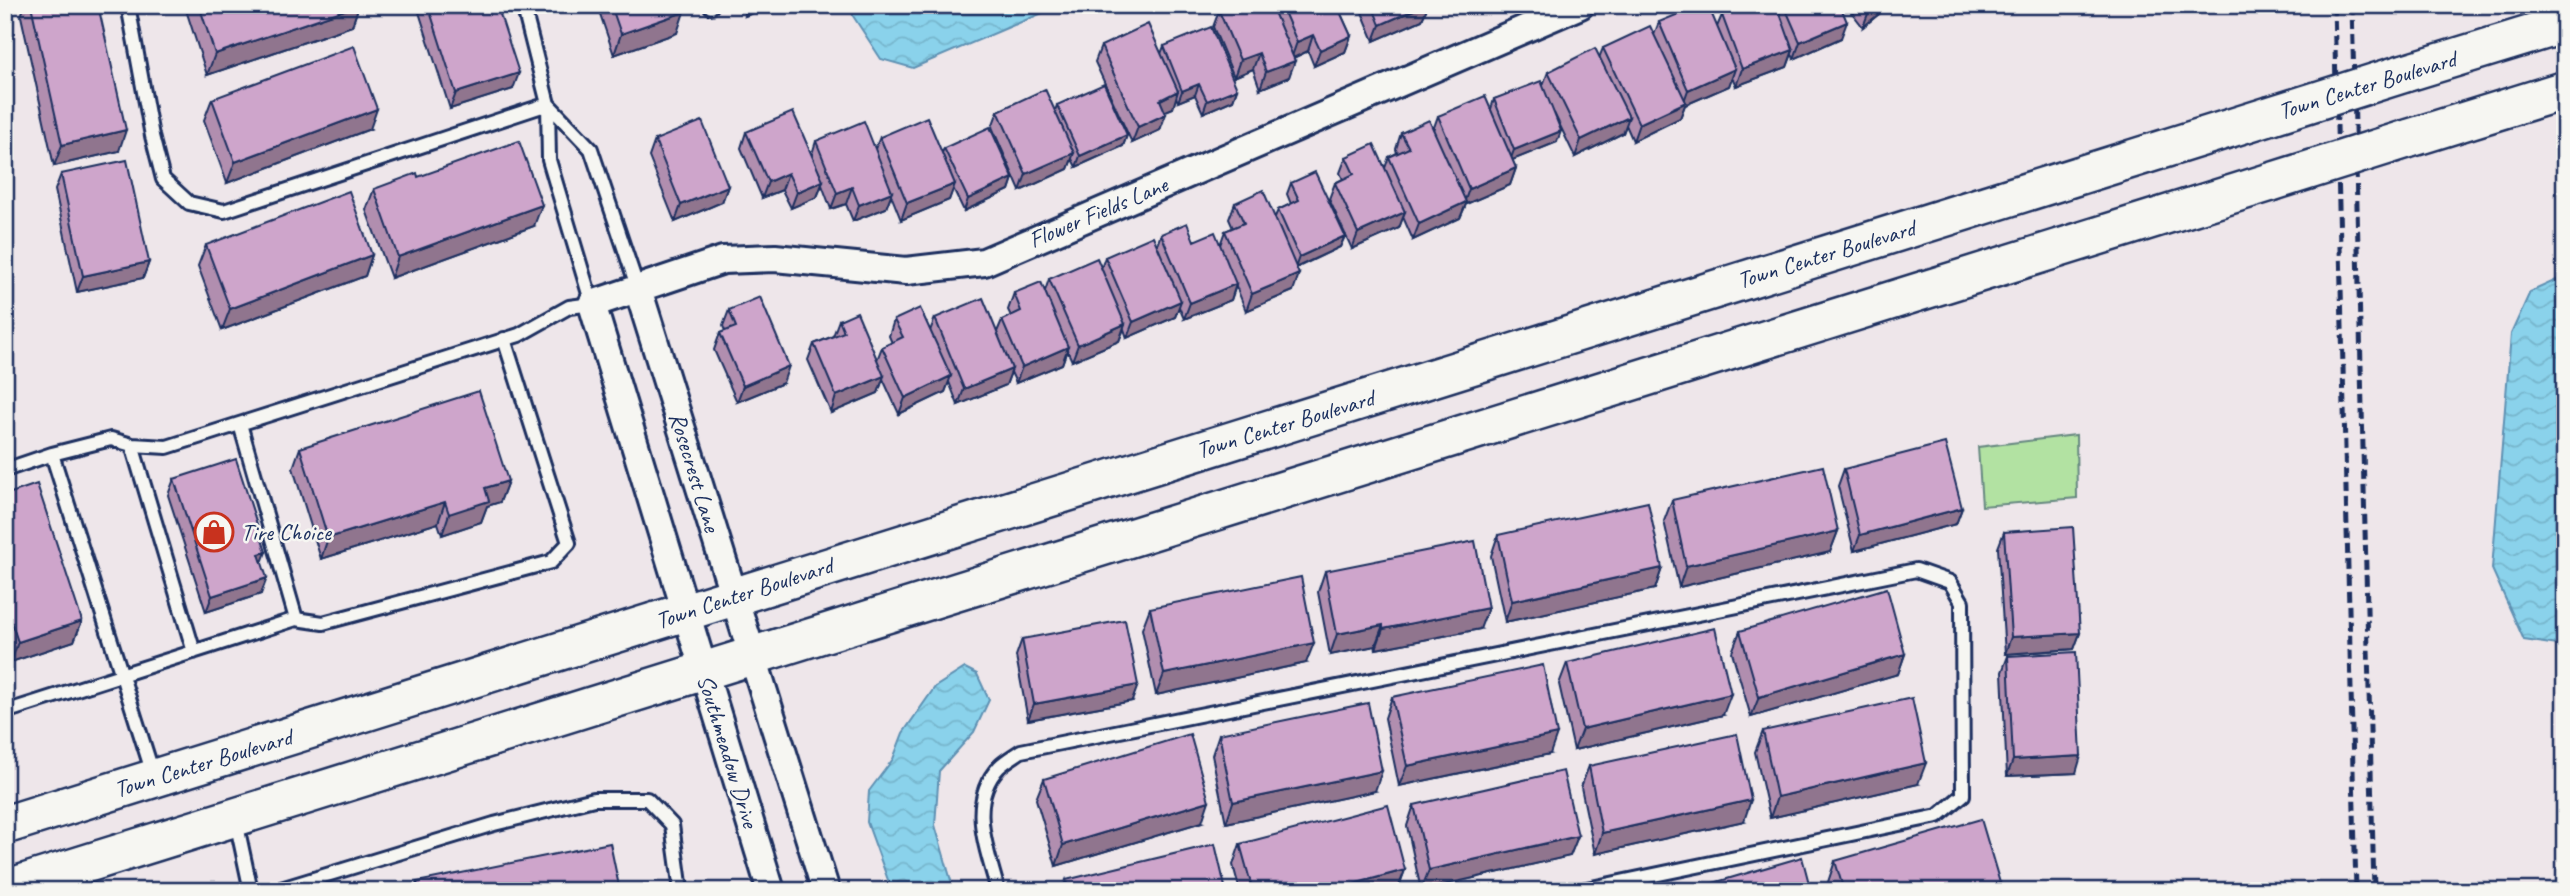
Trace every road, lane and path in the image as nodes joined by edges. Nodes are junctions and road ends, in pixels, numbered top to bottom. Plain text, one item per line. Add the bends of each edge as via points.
1 (128, 5) edge
2 (523, 5) edge
3 (1580, 5) edge
4 (2565, 23) edge
5 (2565, 90) edge
6 (548, 104) junction
7 (638, 289) junction
8 (592, 304) junction
9 (504, 339) junction
10 (240, 424) junction
11 (132, 445) junction
12 (52, 454) junction
13 (5, 470) edge
14 (734, 596) junction
15 (686, 612) junction
16 (296, 619) junction
17 (194, 652) junction
18 (752, 655) junction
19 (704, 671) junction
20 (122, 676) junction
21 (5, 712) edge
22 (154, 778) junction
23 (236, 817) junction
24 (5, 825) edge
25 (5, 889) edge
26 (251, 891) edge
27 (274, 891) edge
28 (681, 891) edge
29 (771, 891) edge
30 (826, 891) edge
31 (998, 891) edge
32 (1577, 891) edge

1 - 6 lane via 163,179 189,203 224,211
2 - 6 lane
3 - 7 street, Flower Fields Lane via 984,261 906,271 775,258 723,260
4 - 14 main road, Town Center Boulevard, bridge
5 - 18 main road, bridge
6 - 7 lane via 591,149
6 - 8 lane via 549,160
7 - 8 street, Flower Fields Lane
7 - 14 street, Rosecrest Lane
8 - 9 lane via 569,307
8 - 15 street, Rosecrest Lane
9 - 10 lane
9 - 16 lane via 569,543 551,562 323,623
10 - 11 lane via 167,447
10 - 16 lane
11 - 12 lane via 111,439
11 - 17 lane
12 - 13 lane
12 - 20 lane
14 - 15 main road, Town Center Boulevard
14 - 18 street, Rosecrest Lane
15 - 19 street, Southmeadow Drive
15 - 22 main road, Town Center Boulevard
16 - 17 lane
17 - 20 lane
18 - 19 main road
18 - 30 street
19 - 23 main road
19 - 29 street, Southmeadow Drive
20 - 21 lane
20 - 22 lane
22 - 24 main road, Town Center Boulevard
23 - 25 main road
23 - 26 lane
27 - 28 lane via 494,824 594,799 647,799 672,825
31 - 32 lane via 981,823 984,791 999,767 1021,751 1916,570 1950,582 1962,602 1963,794 1938,816

